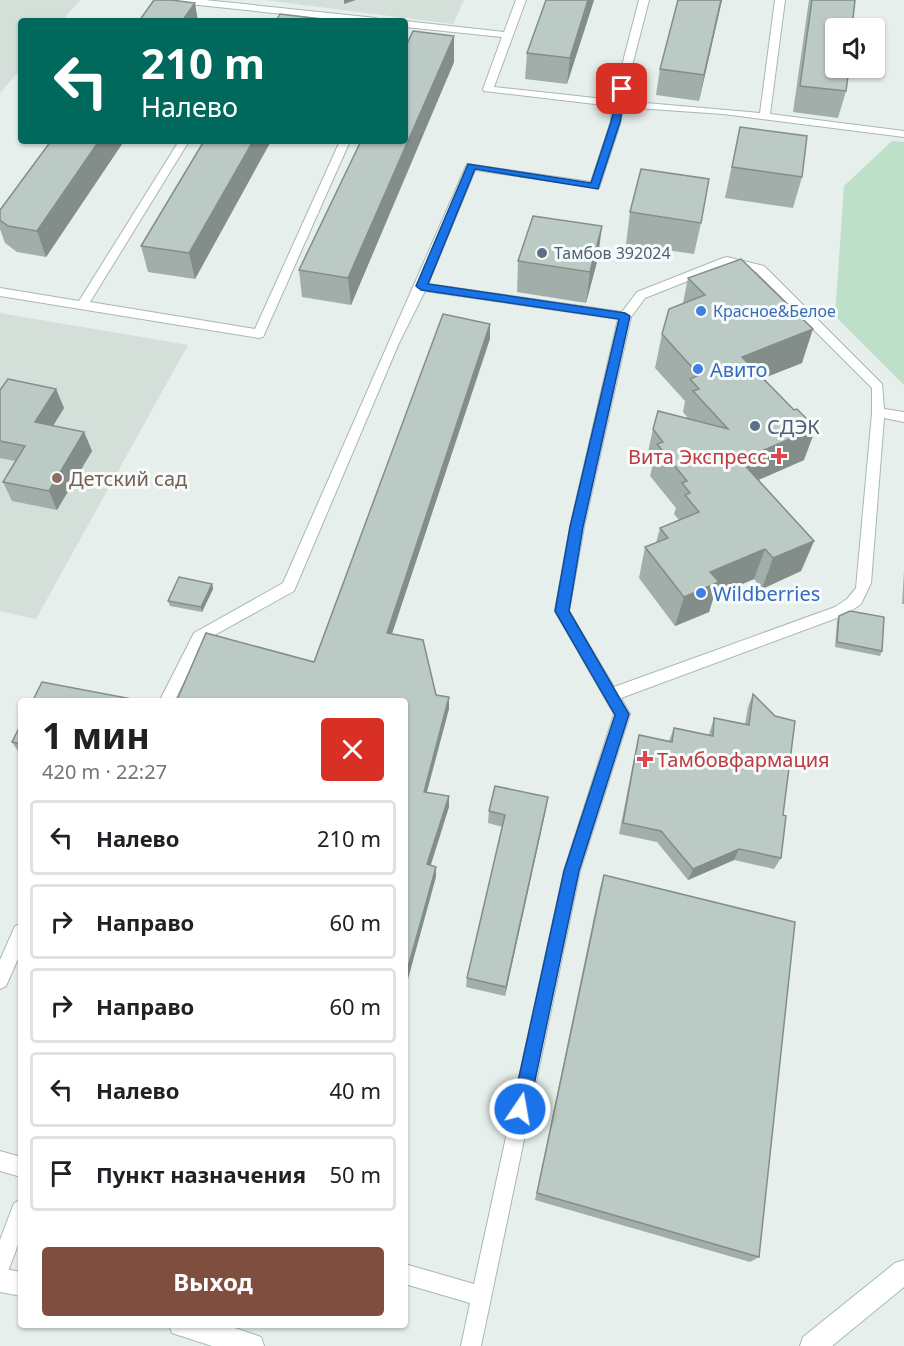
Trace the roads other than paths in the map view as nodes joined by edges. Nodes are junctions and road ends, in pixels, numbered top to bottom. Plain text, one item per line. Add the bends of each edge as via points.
1 (179, 0) edge
2 (521, 0) edge
3 (644, 0) edge
4 (780, 0) edge
5 (266, 9) junction
6 (260, 18) edge
7 (348, 18) edge
8 (408, 24) edge
9 (508, 35) junction
10 (617, 104) junction
11 (765, 116) junction
12 (904, 135) edge
13 (182, 144) edge
14 (344, 144) edge
15 (421, 286) junction
16 (0, 292) edge
17 (82, 304) junction
18 (625, 316) junction
19 (878, 413) junction
20 (904, 417) edge
21 (610, 695) junction
22 (169, 698) edge
23 (18, 936) edge
24 (5, 952) edge
25 (0, 980) edge
26 (0, 1161) edge
27 (18, 1166) edge
28 (18, 1218) edge
29 (0, 1267) edge
30 (904, 1272) edge
31 (408, 1275) edge
32 (0, 1280) edge
33 (18, 1283) edge
34 (481, 1296) junction
35 (194, 1328) edge
36 (252, 1346) edge
37 (471, 1346) edge
38 (812, 1346) edge

1 - 5 lane
2 - 9 lane
3 - 10 lane
4 - 11 lane
5 - 6 lane
5 - 7 lane
8 - 9 lane
9 - 10 lane via 488,90
10 - 11 lane
10 - 15 lane via 616,122 595,186 471,166
11 - 12 lane
13 - 17 lane
14 - 17 lane via 259,334
15 - 18 lane
15 - 22 lane via 289,587 199,637
16 - 17 lane
18 - 19 lane via 641,295 727,261 760,269 878,387
18 - 21 lane via 562,611
19 - 20 lane
19 - 21 lane via 864,584 855,603
21 - 34 lane via 622,714 572,871
23 - 24 lane
24 - 25 lane
26 - 27 lane
28 - 29 lane
30 - 38 main road
31 - 34 lane
32 - 33 main road
34 - 37 lane
35 - 36 main road

